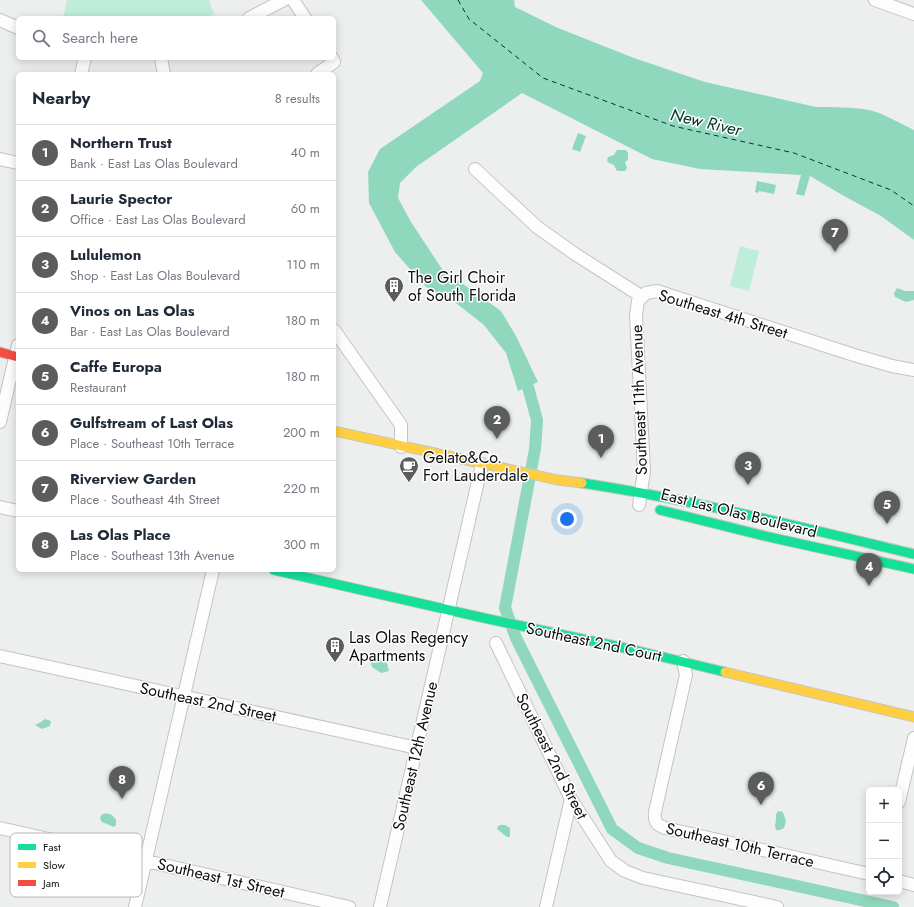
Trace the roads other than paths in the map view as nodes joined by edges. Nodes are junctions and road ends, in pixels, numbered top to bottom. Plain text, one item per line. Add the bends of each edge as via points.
1 (284, 0) edge
2 (293, 0) edge
3 (875, 0) edge
4 (914, 14) edge
5 (253, 16) edge
6 (304, 16) edge
7 (0, 20) edge
8 (16, 27) edge
9 (84, 60) edge
10 (161, 60) edge
11 (333, 60) edge
12 (82, 72) edge
13 (164, 72) edge
14 (320, 72) edge
15 (0, 159) edge
16 (16, 163) edge
17 (475, 169) dead end
18 (641, 296) junction
19 (336, 333) edge
20 (0, 352) edge
21 (16, 352) edge
22 (16, 356) edge
23 (914, 370) edge
24 (0, 422) edge
25 (336, 431) edge
26 (401, 447) junction
27 (482, 464) junction
28 (558, 480) junction
29 (640, 502) junction
30 (0, 507) edge
31 (16, 511) edge
32 (914, 554) edge
33 (914, 569) edge
34 (213, 572) edge
35 (283, 572) edge
36 (448, 610) junction
37 (496, 643) dead end
38 (0, 656) edge
39 (683, 661) junction
40 (182, 696) junction
41 (914, 717) edge
42 (914, 738) edge
43 (417, 748) junction
44 (902, 789) edge
45 (571, 799) junction
46 (0, 828) edge
47 (22, 833) edge
48 (144, 861) junction
49 (142, 870) edge
50 (866, 873) edge
51 (902, 882) edge
52 (914, 885) edge
53 (136, 897) edge
54 (739, 903) edge
55 (134, 907) edge
56 (349, 907) edge
57 (380, 907) edge
58 (546, 907) edge
59 (777, 907) edge

1 - 5 street
2 - 6 street
3 - 4 street
7 - 8 street
9 - 12 street
10 - 13 street
11 - 14 street via 334,62
15 - 16 street
17 - 18 street, Southeast 4th Street via 537,227
18 - 23 street, Southeast 4th Street via 651,292 663,293 854,355
18 - 29 street, Southeast 11th Avenue via 636,315 644,470
19 - 26 street via 401,425
20 - 21 main road
22 - 24 street
25 - 26 main road, East Las Olas Boulevard
26 - 27 main road, East Las Olas Boulevard
27 - 28 main road, East Las Olas Boulevard
27 - 36 street, Southeast 12th Avenue
28 - 29 main road, East Las Olas Boulevard via 591,491
28 - 29 main road, East Las Olas Boulevard via 626,490
29 - 32 main road, East Las Olas Boulevard via 710,506
29 - 33 main road, East Las Olas Boulevard via 769,537
30 - 31 street
34 - 40 street
35 - 36 main road, Southeast 2nd Court
36 - 39 main road, Southeast 2nd Court
36 - 43 street, Southeast 12th Avenue
37 - 45 street, Southeast 2nd Street
38 - 40 street, Southeast 2nd Street
39 - 41 main road, Southeast 2nd Court
39 - 50 street, Southeast 10th Terrace via 686,675 655,812 655,822 665,828
40 - 43 street, Southeast 2nd Street
40 - 48 street
42 - 44 street
43 - 57 street, Southeast 12th Avenue
45 - 54 street, Southeast 2nd Street via 611,861 625,871
45 - 58 street
46 - 47 street, Southeast 1st Street
48 - 49 street
48 - 56 street, Southeast 1st Street
51 - 52 street
53 - 55 street
54 - 59 street, Southeast 2nd Street

